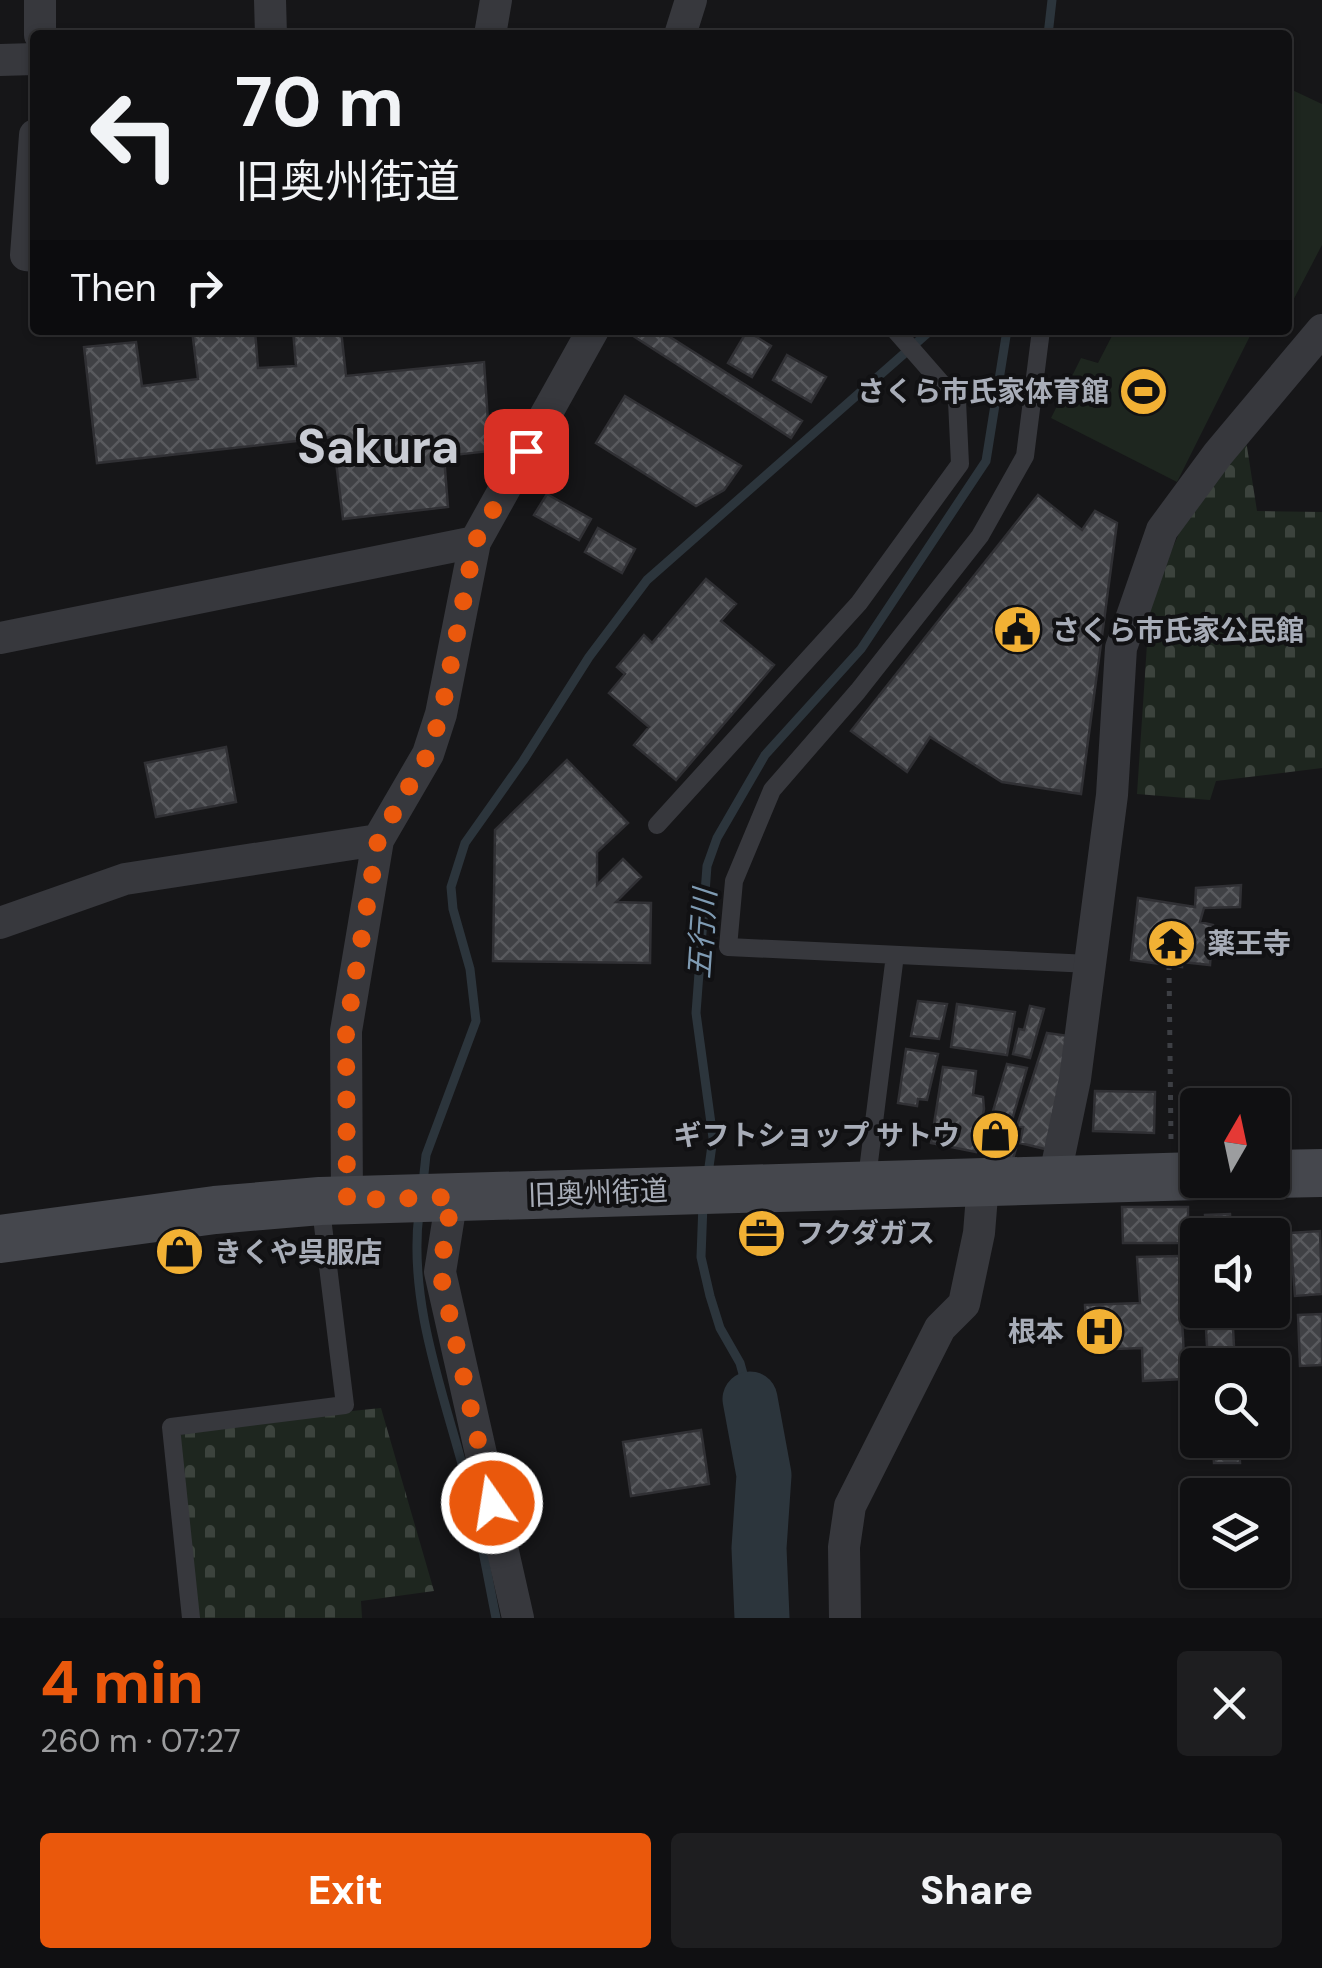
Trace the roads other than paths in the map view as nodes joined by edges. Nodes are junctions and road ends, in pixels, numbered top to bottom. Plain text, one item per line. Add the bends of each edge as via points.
1 (40, 0) edge
2 (270, 0) edge
3 (496, 0) edge
4 (690, 0) edge
5 (40, 30) edge
6 (271, 30) edge
7 (491, 30) edge
8 (681, 30) edge
9 (30, 59) edge
10 (0, 60) edge
11 (30, 202) edge
12 (30, 255) edge
13 (1322, 330) edge
14 (590, 335) edge
15 (899, 335) edge
16 (1040, 335) edge
17 (475, 542) junction
18 (0, 638) edge
19 (657, 824) dead end
20 (378, 840) junction
21 (0, 923) edge
22 (896, 956) junction
23 (1090, 964) junction
24 (1180, 1161) edge
25 (1322, 1173) edge
26 (1290, 1174) edge
27 (1054, 1180) junction
28 (983, 1183) junction
29 (866, 1186) junction
30 (452, 1197) junction
31 (334, 1200) junction
32 (0, 1239) edge
33 (192, 1618) edge
34 (518, 1618) edge
35 (845, 1618) edge

1 - 5 street
2 - 6 street
3 - 7 street
4 - 8 street
9 - 10 street
11 - 12 street
13 - 23 street via 1162,530 1121,648 1112,795
14 - 17 street
15 - 19 lane via 957,401 960,464 859,603
16 - 22 lane via 1024,456 1007,488 980,536 772,790 734,881 728,947
17 - 18 street
17 - 20 street via 428,754
20 - 21 street via 124,879
20 - 31 street via 346,1031
22 - 23 lane
22 - 29 lane
23 - 27 street
24 - 27 street, 旧奥州街道
25 - 26 street
27 - 28 street, 旧奥州街道
28 - 29 street, 旧奥州街道
28 - 35 street via 964,1304 940,1328 850,1506
29 - 30 street, 旧奥州街道
30 - 31 street, 旧奥州街道
30 - 34 street via 440,1272
31 - 32 street, 旧奥州街道
31 - 33 lane via 345,1404 171,1427

